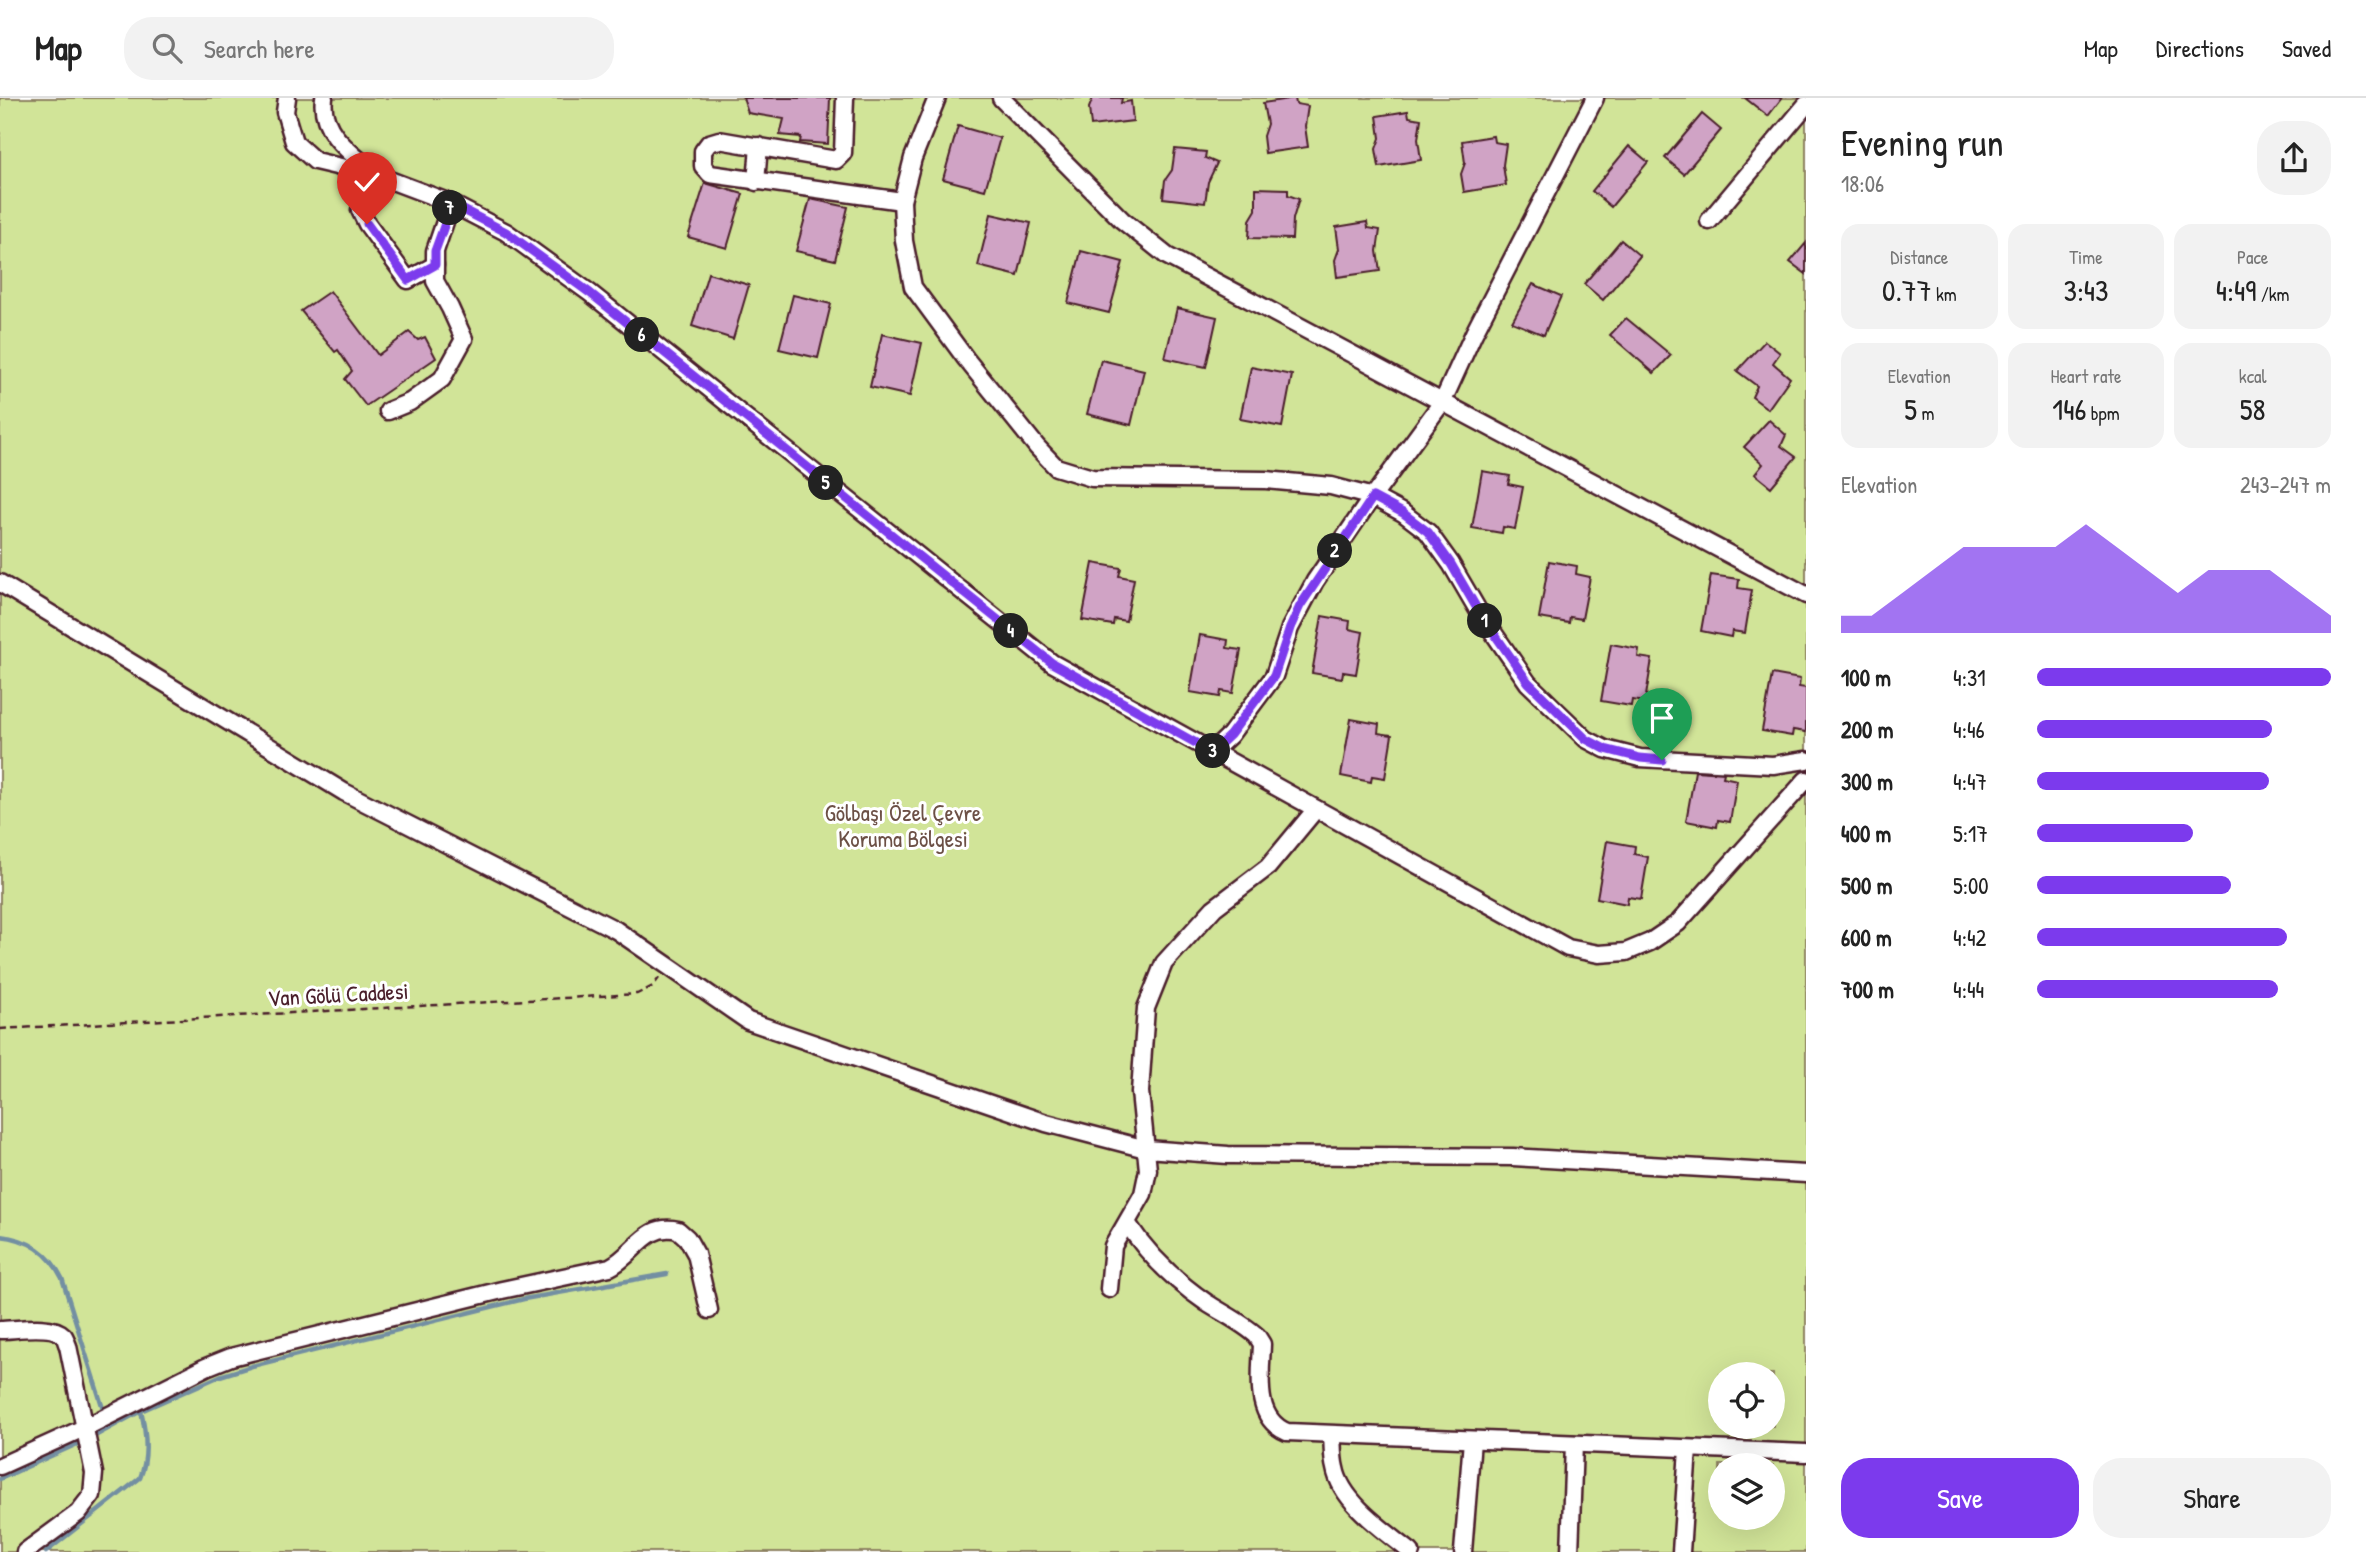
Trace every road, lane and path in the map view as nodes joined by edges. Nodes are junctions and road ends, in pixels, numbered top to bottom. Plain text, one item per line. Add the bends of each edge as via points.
1 (288, 98) edge
2 (324, 98) edge
3 (845, 98) edge
4 (937, 98) edge
5 (1001, 98) edge
6 (1595, 98) edge
7 (1806, 105) edge
8 (759, 146) junction
9 (379, 176) junction
10 (756, 181) junction
11 (902, 201) junction
12 (452, 204) junction
13 (360, 210) dead end
14 (1709, 221) dead end
15 (435, 265) junction
16 (1443, 401) junction
17 (388, 411) dead end
18 (1373, 497) junction
19 (0, 583) edge
20 (1806, 596) edge
21 (1212, 752) junction
22 (1806, 760) edge
23 (1806, 780) edge
24 (1316, 809) junction
25 (667, 967) junction
26 (0, 1029) edge
27 (1146, 1149) junction
28 (1806, 1174) edge
29 (1127, 1223) junction
30 (1109, 1289) dead end
31 (709, 1310) dead end
32 (0, 1330) edge
33 (95, 1428) junction
34 (1332, 1435) junction
35 (1472, 1440) junction
36 (1574, 1444) junction
37 (1688, 1449) junction
38 (1806, 1453) edge
39 (0, 1466) edge
40 (25, 1552) edge
41 (1411, 1552) edge
42 (1463, 1552) edge
43 (1570, 1552) edge
44 (1681, 1552) edge

1 - 9 street via 285,112 294,142 315,161
2 - 9 street via 322,110 335,138
3 - 8 street via 843,153 836,160
4 - 11 street
5 - 16 street via 1122,220 1167,256
6 - 16 street
7 - 14 street
8 - 10 street
8 - 10 street via 719,140 709,143 701,156 710,174
9 - 12 street
10 - 11 street
11 - 18 street via 913,286 966,359 1056,467 1092,478 1266,480 1331,486
12 - 15 street via 435,251
12 - 21 street via 506,232 590,293 1052,663
13 - 15 street via 408,280
15 - 17 street via 435,281 464,339 442,379
16 - 18 street
16 - 20 street
18 - 21 street via 1300,606 1274,676
18 - 22 street via 1428,532 1528,682 1586,739 1640,758 1773,765
19 - 25 street via 344,792 616,930
21 - 24 street
23 - 24 street via 1678,923 1626,952 1599,954 1568,947
24 - 27 street via 1268,867 1214,908 1164,963 1146,1008 1140,1092
25 - 26 path, Van Gölü Caddesi via 653,986 636,993
25 - 27 street via 748,1021 1046,1123
27 - 28 street via 1228,1155 1513,1157
27 - 29 street via 1143,1194
29 - 30 street via 1113,1246
29 - 34 street via 1172,1276 1257,1336 1262,1344 1262,1403 1273,1423 1293,1433
31 - 33 street via 691,1244 678,1230 659,1230 642,1237 620,1263 610,1267 256,1349 206,1367
32 - 33 street via 43,1328 62,1334
33 - 39 street
33 - 40 street via 92,1495 78,1513
34 - 35 street
34 - 41 street via 1335,1469 1349,1496
35 - 36 street
35 - 42 street
36 - 37 street
36 - 43 street
37 - 38 street
37 - 44 street

